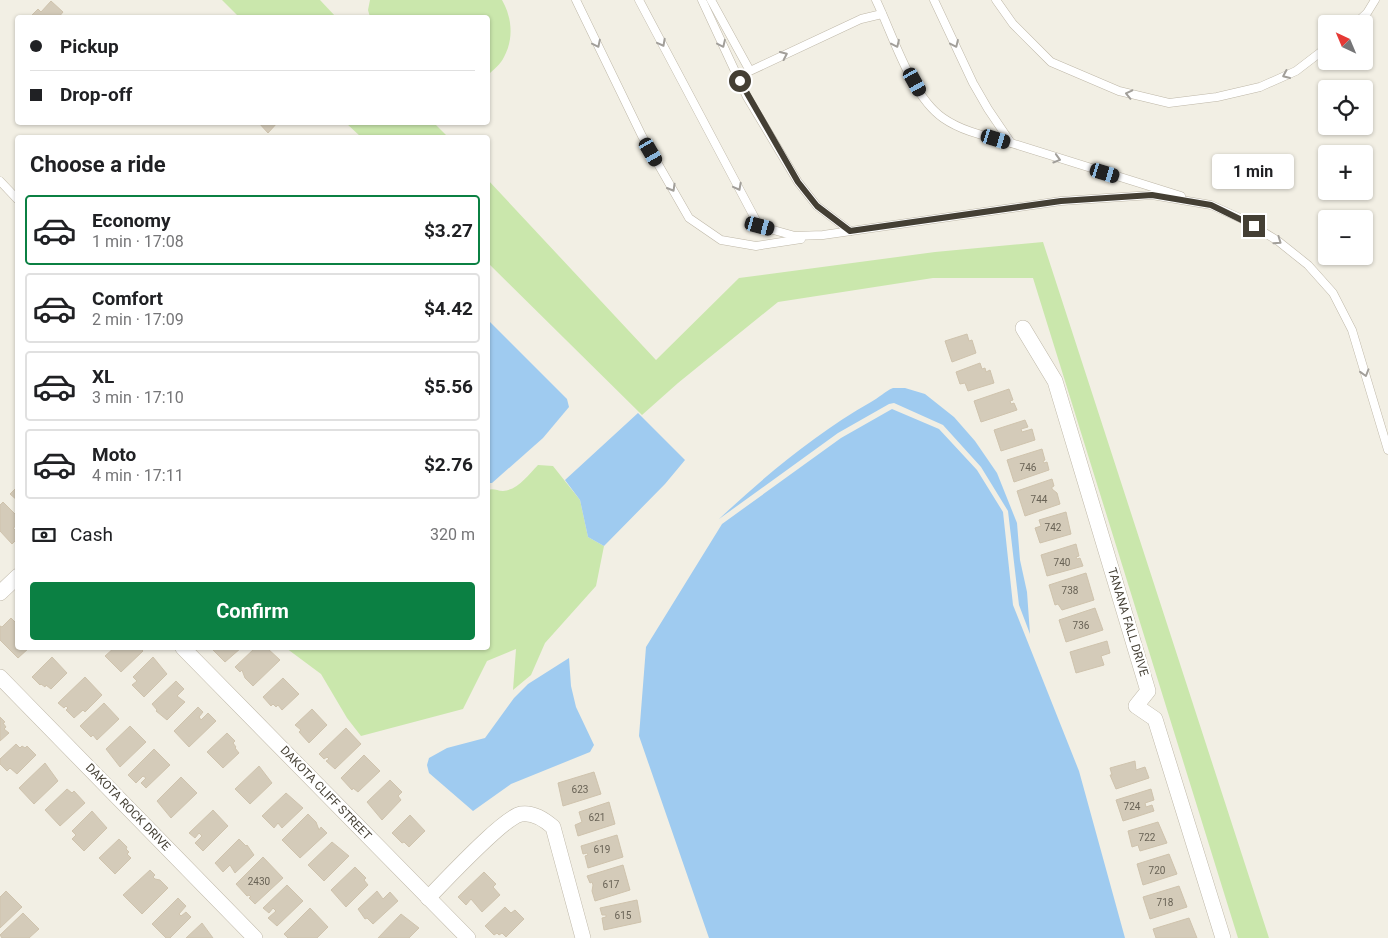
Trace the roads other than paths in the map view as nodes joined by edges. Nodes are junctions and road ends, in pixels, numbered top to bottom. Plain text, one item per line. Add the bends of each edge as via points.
1 (576, 0) edge
2 (639, 0) edge
3 (702, 0) edge
4 (711, 0) edge
5 (876, 0) edge
6 (934, 0) edge
7 (996, 0) edge
8 (1375, 0) edge
9 (882, 14) junction
10 (1365, 15) edge
11 (1318, 54) edge
12 (1011, 143) junction
13 (0, 181) edge
14 (15, 197) edge
15 (1211, 205) junction
16 (850, 231) junction
17 (823, 235) junction
18 (1023, 328) dead end
19 (1388, 450) edge
20 (15, 579) edge
21 (0, 593) edge
22 (185, 650) edge
23 (0, 677) edge
24 (428, 898) junction
25 (255, 938) edge
26 (468, 938) edge
27 (583, 938) edge
28 (1223, 938) edge

1 -> 17 lane via 642,136 689,218 720,240 756,246
2 -> 17 lane via 760,226 795,236
3 -> 16 lane via 748,97 798,182 817,206
4 -> 9 lane via 750,71 861,19
5 - 9 lane
6 -> 12 lane via 973,83
11 -> 7 lane via 1296,71 1260,87 1169,103 1119,91 1051,62 1013,24
8 - 10 lane
9 -> 12 lane via 908,71 928,104 956,126
12 -> 15 lane
13 - 14 lane
15 - 16 lane via 1152,195 1061,201
15 -> 19 lane via 1278,241 1333,293 1352,330
16 - 17 lane
18 - 28 street, TANANA FALL DRIVE via 1055,381 1148,691 1136,706 1155,719
20 - 21 street
22 - 24 street, DAKOTA CLIFF STREET
23 - 25 street, DAKOTA ROCK DRIVE
24 - 26 street, DAKOTA CLIFF STREET
24 - 27 street via 505,822 522,814 542,818 553,826

